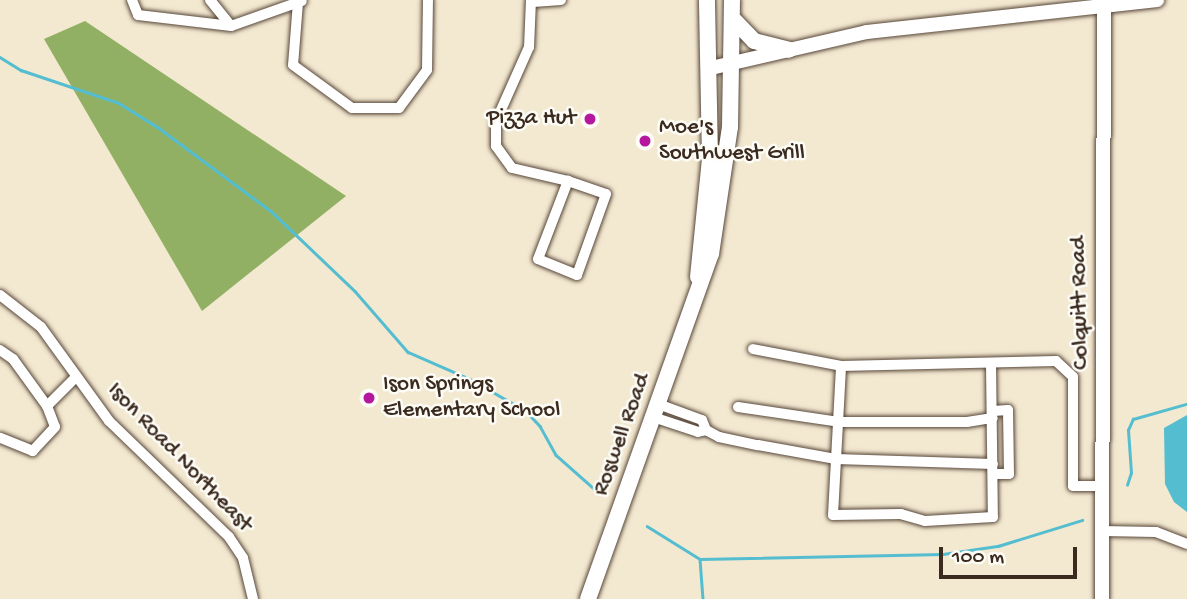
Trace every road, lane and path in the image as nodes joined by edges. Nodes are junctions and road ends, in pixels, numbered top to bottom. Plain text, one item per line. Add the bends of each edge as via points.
1 (132, 0) edge
2 (210, 0) edge
3 (428, 0) edge
4 (561, 0) edge
5 (707, 0) edge
6 (732, 0) edge
7 (1157, 0) edge
8 (301, 1) edge
9 (532, 1) edge
10 (1104, 6) junction
11 (732, 18) junction
12 (231, 26) junction
13 (789, 50) junction
14 (732, 66) junction
15 (711, 68) junction
16 (568, 181) junction
17 (697, 286) junction
18 (0, 295) edge
19 (753, 349) dead end
20 (0, 350) edge
21 (991, 363) junction
22 (841, 366) junction
23 (76, 377) junction
24 (47, 406) junction
25 (738, 407) dead end
26 (656, 411) junction
27 (993, 414) junction
28 (839, 422) junction
29 (0, 438) edge
30 (836, 459) junction
31 (993, 469) junction
32 (1102, 486) junction
33 (1102, 531) junction
34 (1187, 544) edge
35 (253, 599) edge
36 (587, 599) edge
37 (1102, 599) edge

1 - 12 street via 138,15
2 - 12 street
3 - 8 street via 427,70 399,108 352,108 293,65
4 - 9 street
5 - 15 main road, Roswell Road
6 - 11 main road, Roswell Road
7 - 10 street
8 - 12 street
9 - 16 street via 529,47 496,121 496,146 512,168
10 - 13 street via 867,32
10 - 32 street, Colquitt Road
11 - 13 main road via 754,41
11 - 14 main road, Roswell Road
13 - 14 street
14 - 15 street
14 - 17 main road, Roswell Road via 722,188 711,254
15 - 17 main road, Roswell Road via 710,159
16 - 16 street via 606,194 576,275 538,259
17 - 26 main road, Roswell Road
18 - 23 street, Ison Road Northeast via 41,327
19 - 22 street
20 - 24 street via 13,359
21 - 22 street
21 - 27 street
21 - 32 street via 1056,361 1067,369 1074,389 1073,486
22 - 28 street
23 - 24 street
23 - 35 street, Ison Road Northeast via 109,421 237,547
24 - 29 street via 55,427 33,451
25 - 28 street
26 - 30 street via 698,432
26 - 36 main road, Roswell Road
27 - 28 street via 967,422
27 - 31 street
27 - 31 street via 1008,410 1009,474
28 - 30 street
30 - 31 street
30 - 31 street via 833,515 901,514 925,521 993,517
32 - 33 street, Colquitt Road
33 - 34 street via 1156,532
33 - 37 street, Colquitt Road

